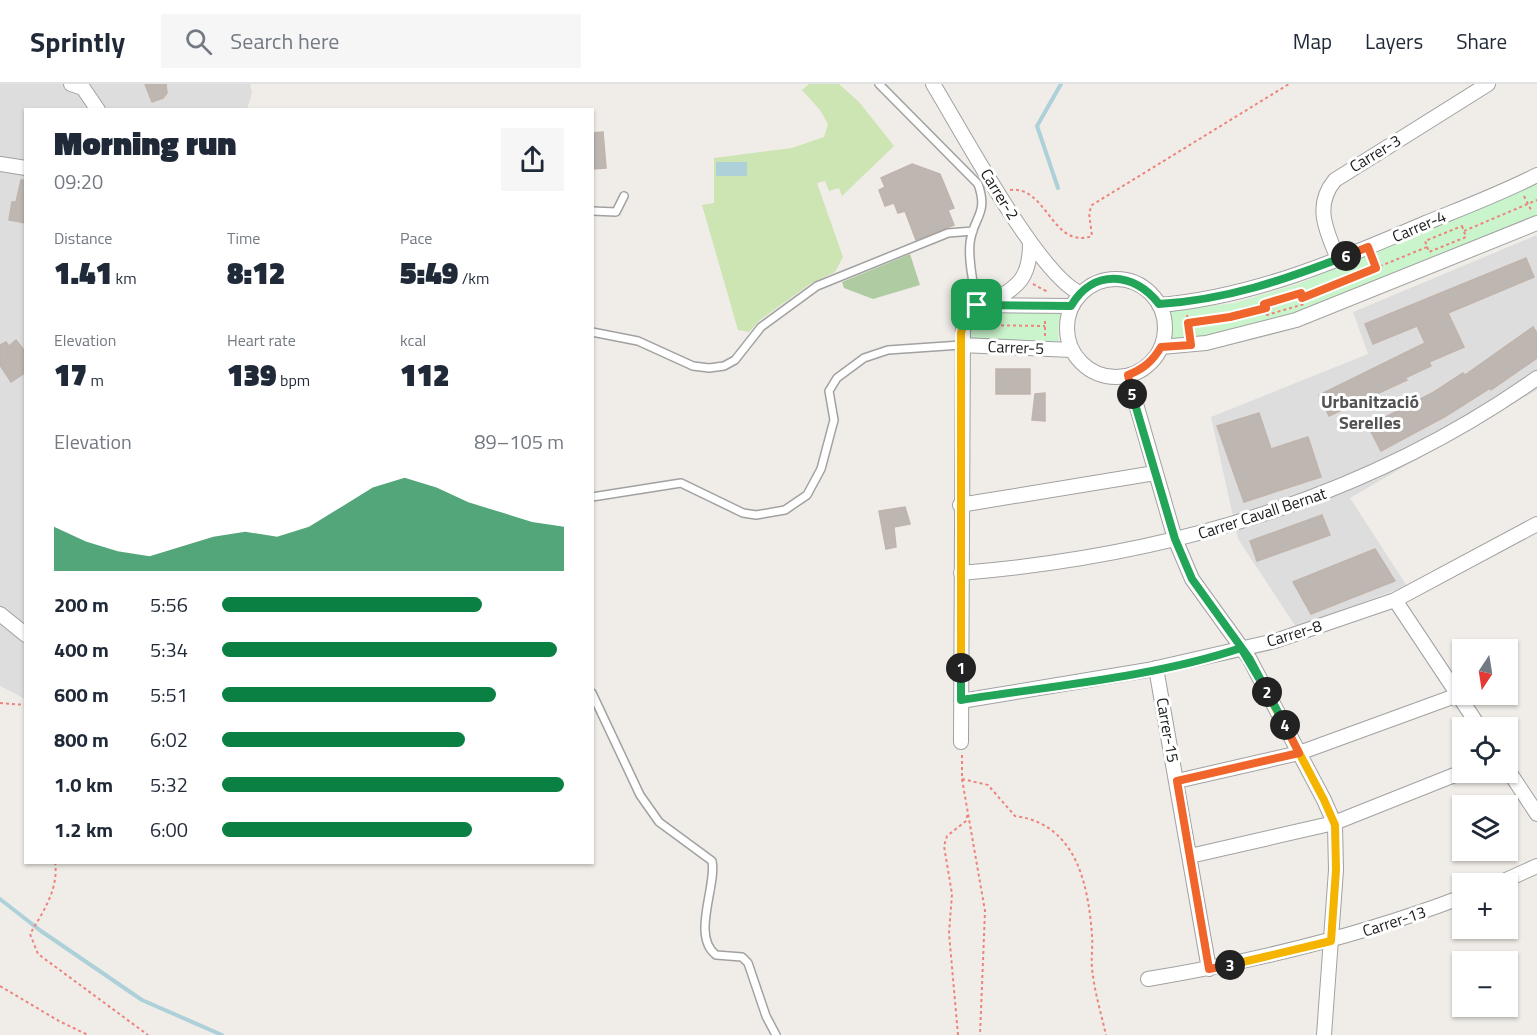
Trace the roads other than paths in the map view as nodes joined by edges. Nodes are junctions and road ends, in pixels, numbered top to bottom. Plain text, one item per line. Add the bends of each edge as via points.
1 (71, 84) edge
2 (879, 84) edge
3 (933, 84) edge
4 (1488, 84) edge
5 (97, 108) edge
6 (0, 164) edge
7 (24, 168) edge
8 (1537, 175) edge
9 (624, 196) dead end
10 (594, 211) edge
11 (1537, 223) edge
12 (973, 231) junction
13 (1030, 243) junction
14 (1338, 259) junction
15 (1080, 293) junction
16 (983, 304) junction
17 (1159, 304) junction
18 (1071, 306) junction
19 (594, 332) edge
20 (961, 345) junction
21 (1161, 347) junction
22 (1071, 350) junction
23 (1128, 375) junction
24 (1537, 378) edge
25 (1155, 473) junction
26 (594, 497) edge
27 (960, 505) junction
28 (1537, 524) edge
29 (1175, 539) junction
30 (961, 573) junction
31 (1395, 600) junction
32 (0, 614) edge
33 (24, 633) edge
34 (1241, 648) junction
35 (1156, 668) junction
36 (1452, 686) edge
37 (1452, 697) edge
38 (594, 698) edge
39 (961, 700) junction
40 (961, 742) road end
41 (1299, 753) junction
42 (1452, 776) edge
43 (1177, 781) junction
44 (1517, 783) edge
45 (1537, 814) edge
46 (1334, 823) junction
47 (1190, 856) junction
48 (1537, 867) edge
49 (1518, 875) edge
50 (1452, 901) edge
51 (1331, 941) junction
52 (1209, 969) junction
53 (1148, 979) dead end
54 (776, 1035) edge
55 (1324, 1035) edge

1 - 5 street via 83,88
2 - 12 lane via 975,181 983,207
3 - 13 street, Carrer-2
4 - 14 street, Carrer-3 via 1335,180 1325,196 1322,213
6 - 7 street
8 - 14 street, Carrer-4
9 - 10 lane via 616,212
11 - 21 street via 1288,323 1191,345
12 - 16 lane via 970,256
12 - 19 lane via 948,233 817,286 761,327 735,360 724,366 693,366 638,341
13 - 15 street, Carrer-2 via 1052,271
13 - 16 street via 1026,274 1017,286
14 - 17 street, Carrer-4 via 1273,284
15 - 17 street via 1100,281 1123,279 1144,288
15 - 18 street
16 - 18 street
16 - 20 street via 966,315
17 - 21 street via 1165,327
18 - 22 street via 1066,320
20 - 22 street, Carrer-5
20 - 26 lane via 888,350 864,358 837,378 830,391 834,420 821,469 807,495 785,510 743,513 681,483
20 - 27 street
21 - 23 street via 1143,369
22 - 23 street via 1095,373 1111,377
23 - 25 street
24 - 29 street, Carrer Cavall Bernat via 1463,427 1370,474 1273,512
25 - 27 street
25 - 29 street
27 - 30 street
28 - 31 street, Carrer-8
29 - 30 street, Carrer Cavall Bernat via 1039,564
29 - 34 street via 1201,594
30 - 39 street
31 - 34 street, Carrer-8 via 1275,641
31 - 36 street
32 - 33 street
34 - 35 street, Carrer-8
34 - 41 street
35 - 39 street, Carrer-8
35 - 43 street, Carrer-15
37 - 41 street
38 - 54 lane via 650,810 659,822 712,861 706,922 709,947 717,955 742,957 748,963
39 - 40 street
41 - 43 street
41 - 46 street
42 - 46 street
43 - 47 street, Carrer-15
44 - 45 street
46 - 47 street
46 - 51 street via 1336,870
47 - 52 street, Carrer-15
48 - 49 street
50 - 51 street, Carrer-13
51 - 52 street, Carrer-13
51 - 55 street
52 - 53 street, Carrer-13

